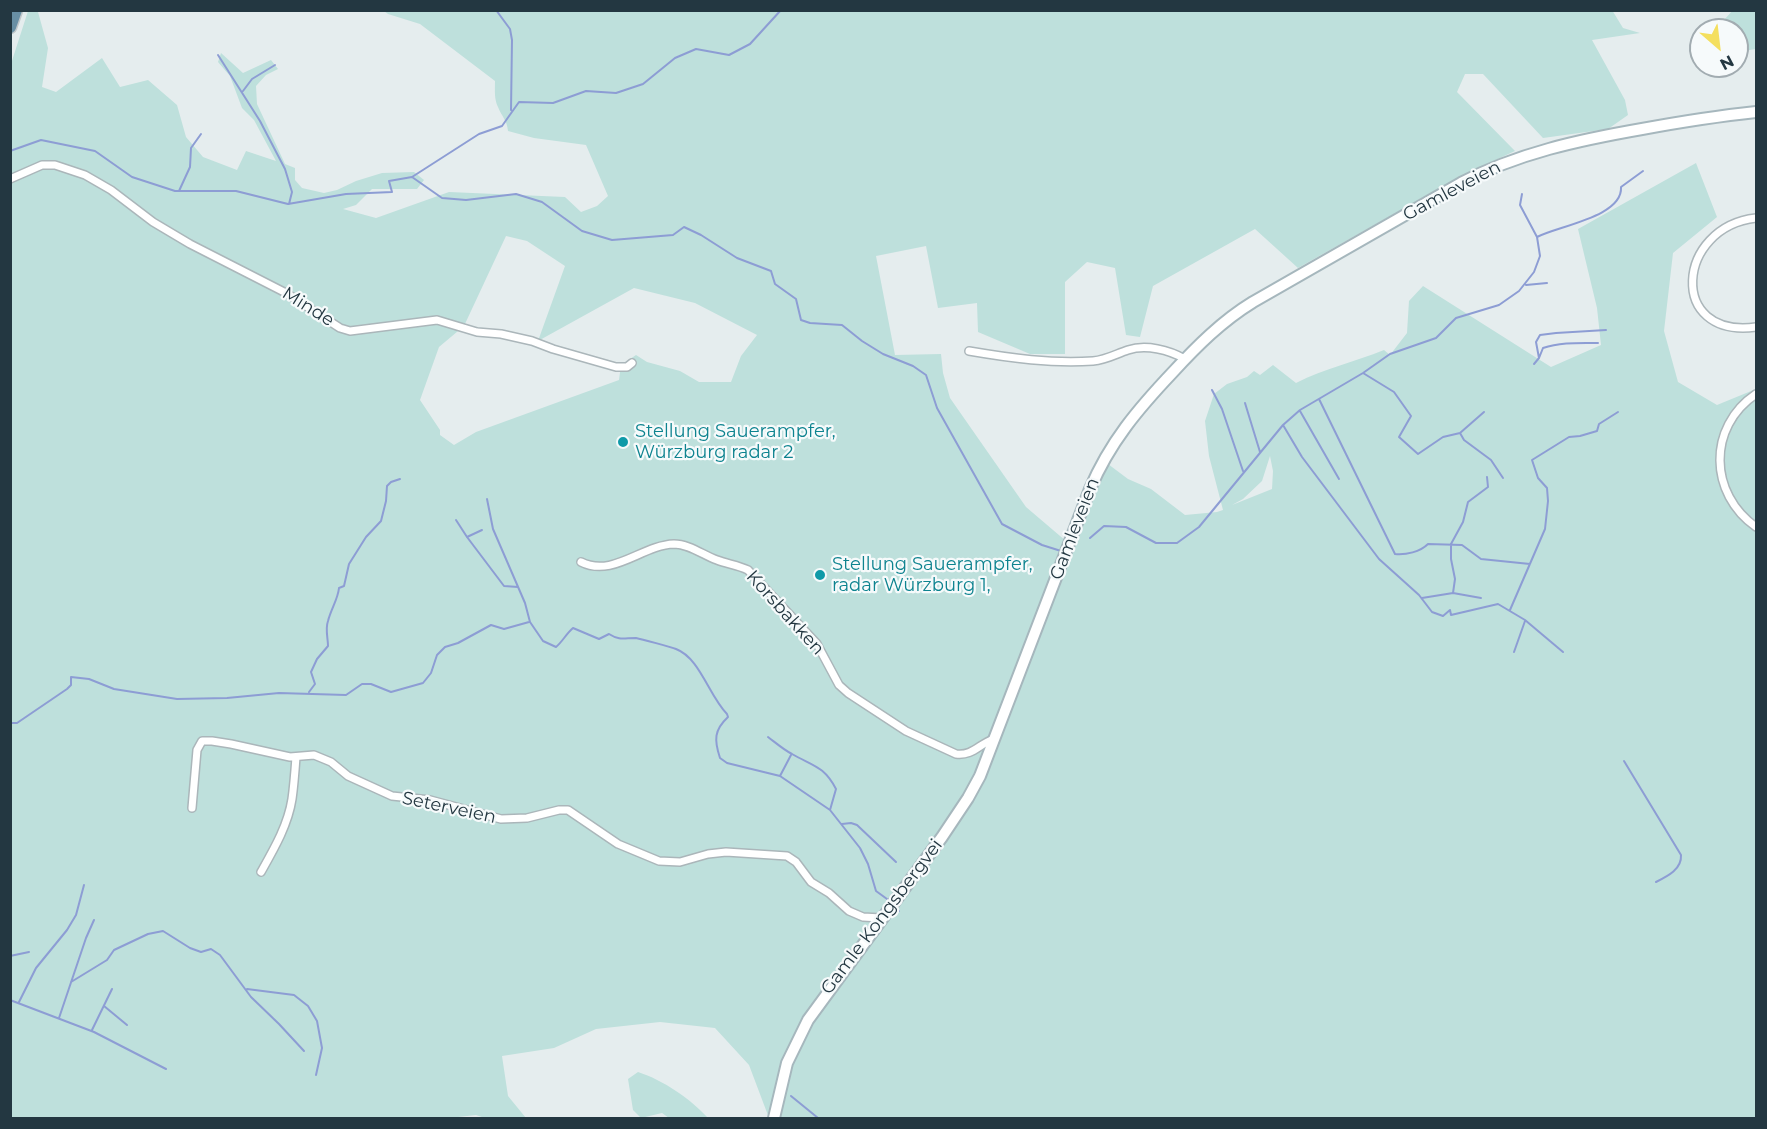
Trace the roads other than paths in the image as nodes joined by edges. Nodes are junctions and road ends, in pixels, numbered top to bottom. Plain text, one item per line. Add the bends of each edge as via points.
1 (16, 10) edge
2 (10, 27) edge
3 (1756, 112) edge
4 (10, 179) edge
5 (1756, 218) edge
6 (1756, 327) edge
7 (969, 351) dead end
8 (1185, 359) junction
9 (632, 363) dead end
10 (1756, 394) edge
11 (1756, 527) edge
12 (581, 562) dead end
13 (1001, 720) joint
14 (994, 740) junction
15 (296, 757) junction
16 (192, 808) dead end
17 (261, 872) dead end
18 (881, 918) junction
19 (774, 1119) edge

1 - 2 main road
3 - 8 main road, Gamleveien via 1584,139 1496,166 1247,305
4 - 9 street, Minde via 42,165 85,175 190,244 350,331 437,320 477,332 525,339 616,367
5 - 6 street via 1736,223 1713,237 1696,259 1692,275 1697,303 1712,320 1734,329
7 - 8 street via 1031,360 1094,361 1143,347 1168,351
8 - 13 main road, Gamleveien via 1123,429 1096,474
10 - 11 street via 1731,421 1719,456 1723,483 1731,501
12 - 14 street, Korsbakken via 604,567 676,544 745,568 818,644 839,685 863,704 906,731 956,754 973,752
13 - 14 main road, Gamle Kongsbergvei
14 - 18 main road, Gamle Kongsbergvei via 968,798
15 - 16 street, Seterveien via 202,741 197,750
15 - 17 street via 288,816
15 - 18 street, Seterveien via 324,758 348,776 392,796 425,799 501,819 568,810 618,844 659,861 680,862 726,852 787,856 811,882 852,913
18 - 19 main road, Gamle Kongsbergvei via 800,1033 783,1076

